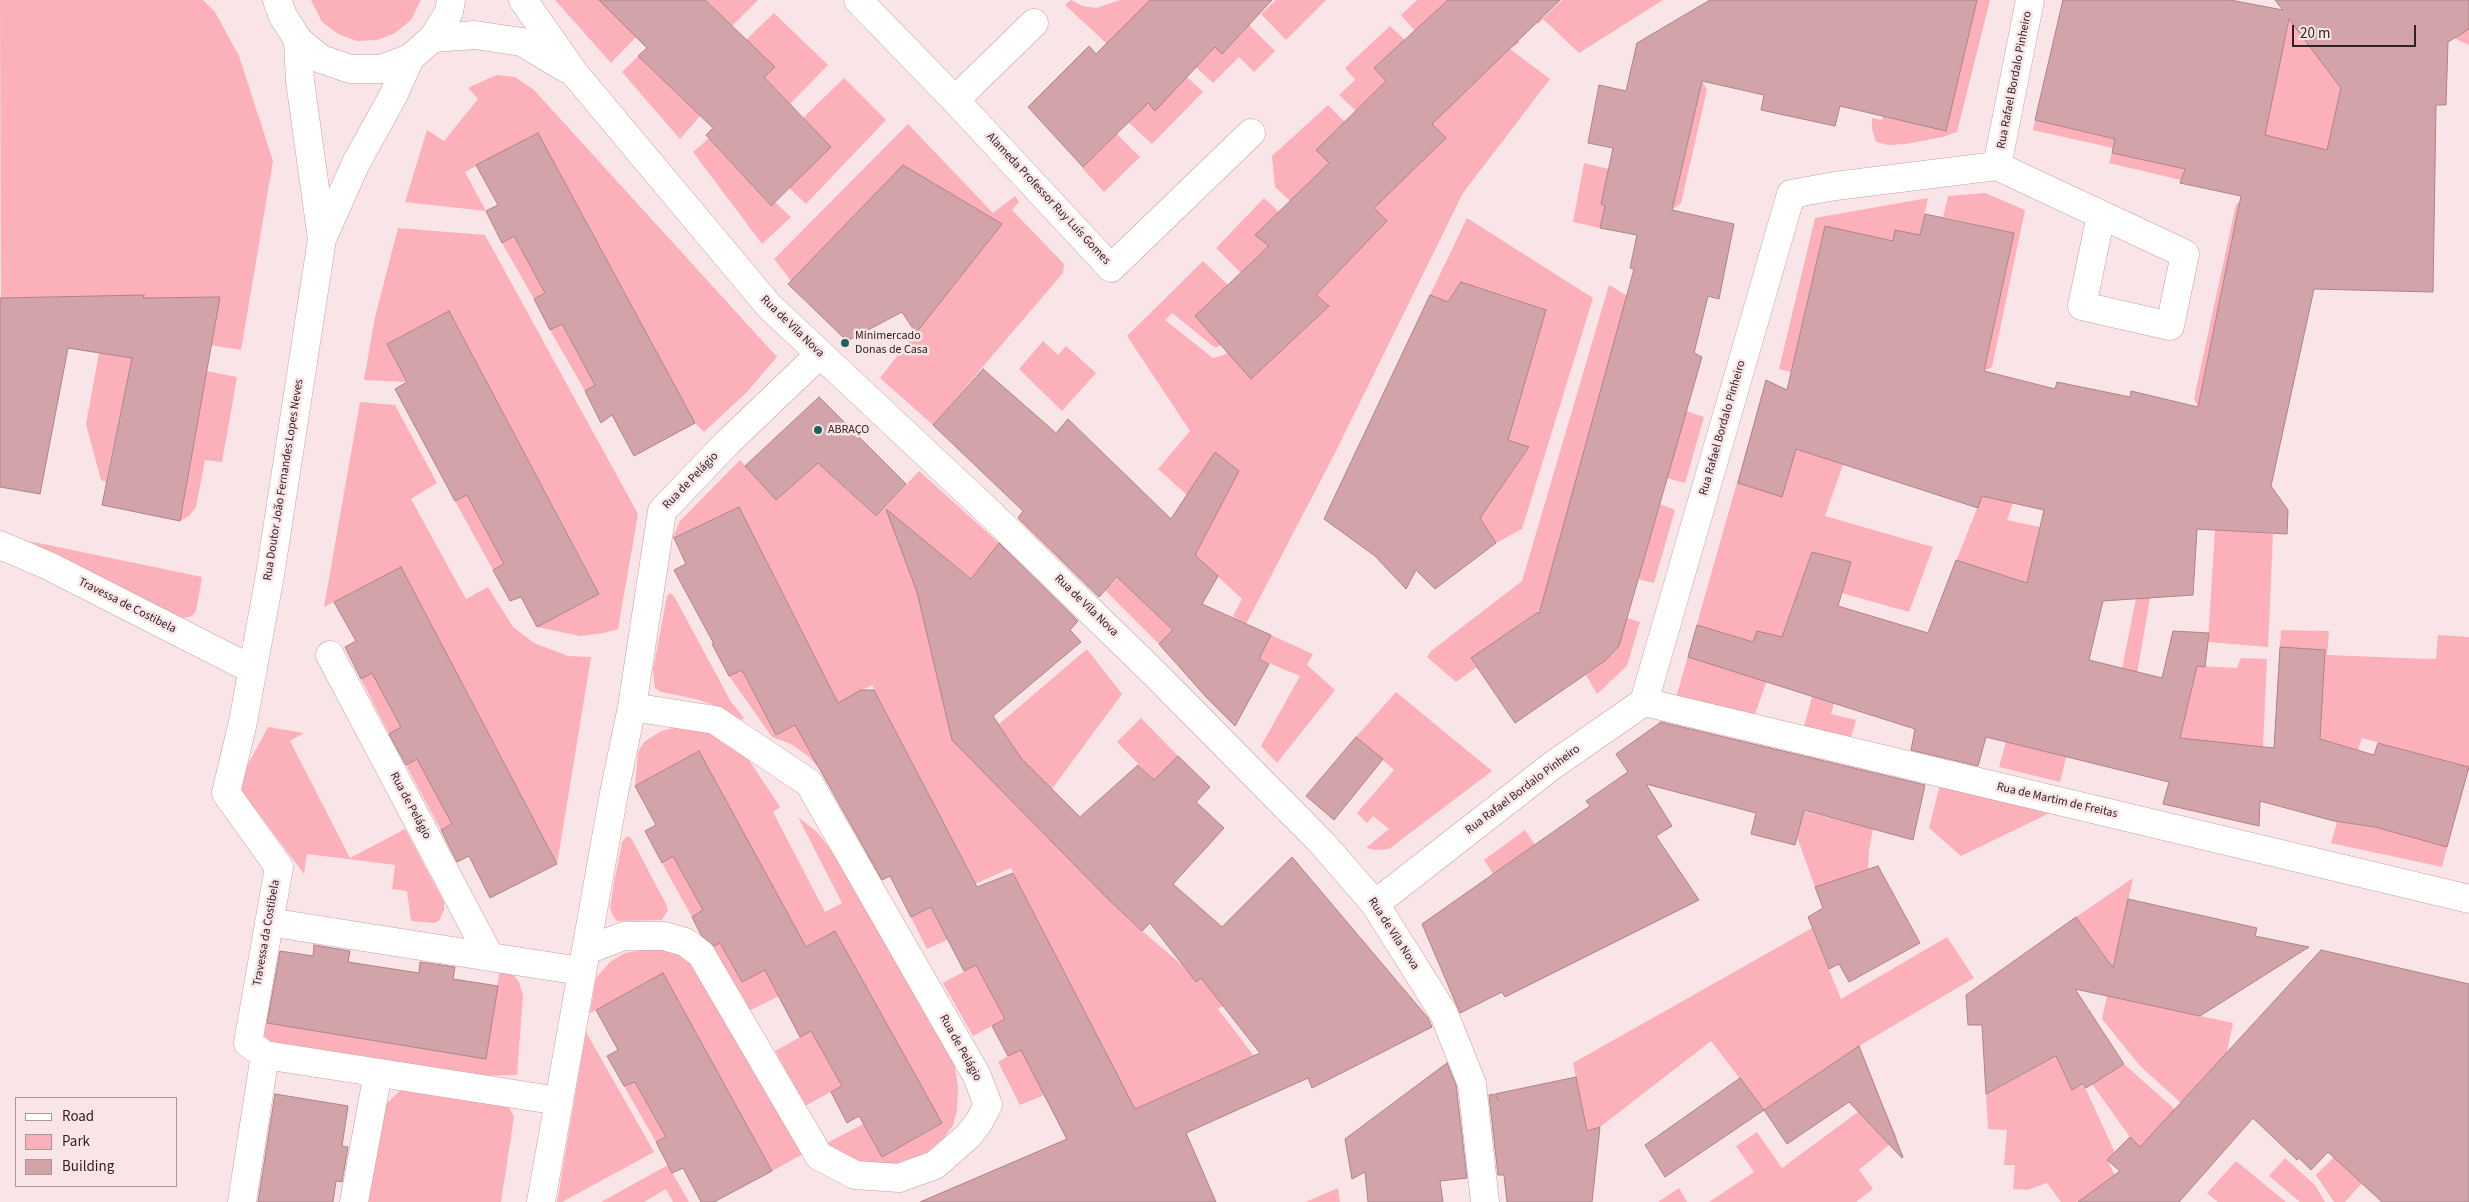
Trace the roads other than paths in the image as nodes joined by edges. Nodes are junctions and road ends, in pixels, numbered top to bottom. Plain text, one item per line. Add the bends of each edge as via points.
1 (858, 0) edge
2 (2030, 0) edge
3 (275, 1) edge
4 (523, 1) edge
5 (451, 4) edge
6 (1034, 22) dead end
7 (433, 38) junction
8 (298, 40) junction
9 (410, 58) junction
10 (575, 74) junction
11 (955, 100) junction
12 (1251, 133) dead end
13 (1997, 166) junction
14 (2101, 215) junction
15 (322, 239) junction
16 (820, 354) junction
17 (0, 545) edge
18 (330, 655) dead end
19 (253, 670) junction
20 (1644, 702) junction
21 (632, 707) junction
22 (243, 722) joint
23 (2469, 899) edge
24 (1375, 904) junction
25 (269, 922) junction
26 (490, 957) junction
27 (584, 958) junction
28 (256, 1049) junction
29 (378, 1073) junction
30 (559, 1101) junction
31 (242, 1202) edge
32 (354, 1202) edge
33 (541, 1202) edge
34 (1486, 1202) edge

1 - 11 street, Alameda Professor Ruy Luís Gomes
2 - 13 street, Rua Rafael Bordalo Pinheiro
3 - 8 street
4 - 10 street, Rua de Vila Nova
5 - 7 street
6 - 11 street
7 - 9 street
7 - 10 street, Rua de Vila Nova via 476,35 522,42
8 - 9 street via 322,59 350,69 381,69
8 - 15 street, Rua Doutor João Fernandes Lopes Neves via 300,81
9 - 15 street, Rua Doutor João Fernandes Lopes Neves via 356,163
10 - 16 street, Rua de Vila Nova via 769,306
11 - 12 street, Alameda Professor Ruy Luís Gomes via 1111,268
13 - 14 street
13 - 20 street, Rua Rafael Bordalo Pinheiro via 1791,194
14 - 14 street via 2185,254 2170,326 2082,306
15 - 19 street, Rua Doutor João Fernandes Lopes Neves
16 - 21 street, Rua de Pelágio via 662,511
16 - 24 street, Rua de Vila Nova via 1156,675 1322,843
17 - 19 street, Travessa de Costibela via 49,566
18 - 26 street, Rua de Pelágio
19 - 22 street, Rua Doutor João Fernandes Lopes Neves
20 - 23 street, Rua de Martim de Freitas
20 - 24 street, Rua Rafael Bordalo Pinheiro via 1553,765
21 - 27 street, Rua de Pelágio
21 - 27 street, Rua de Pelágio via 715,720 809,782 977,1076 988,1105 968,1136 935,1165 899,1178 855,1174 819,1156 701,954 685,942 664,936 624,936 595,947
22 - 25 street, Travessa da Costibela via 226,794 278,867
24 - 34 street, Rua de Vila Nova via 1444,1014 1472,1084
25 - 26 street, Rua de Pelágio
25 - 28 street, Travessa da Costibela
26 - 27 street, Rua de Pelágio
27 - 30 street, Rua de Pelágio
28 - 29 street
28 - 31 street, Travessa da Costibela
29 - 30 street
29 - 32 street
30 - 33 street, Rua de Pelágio

